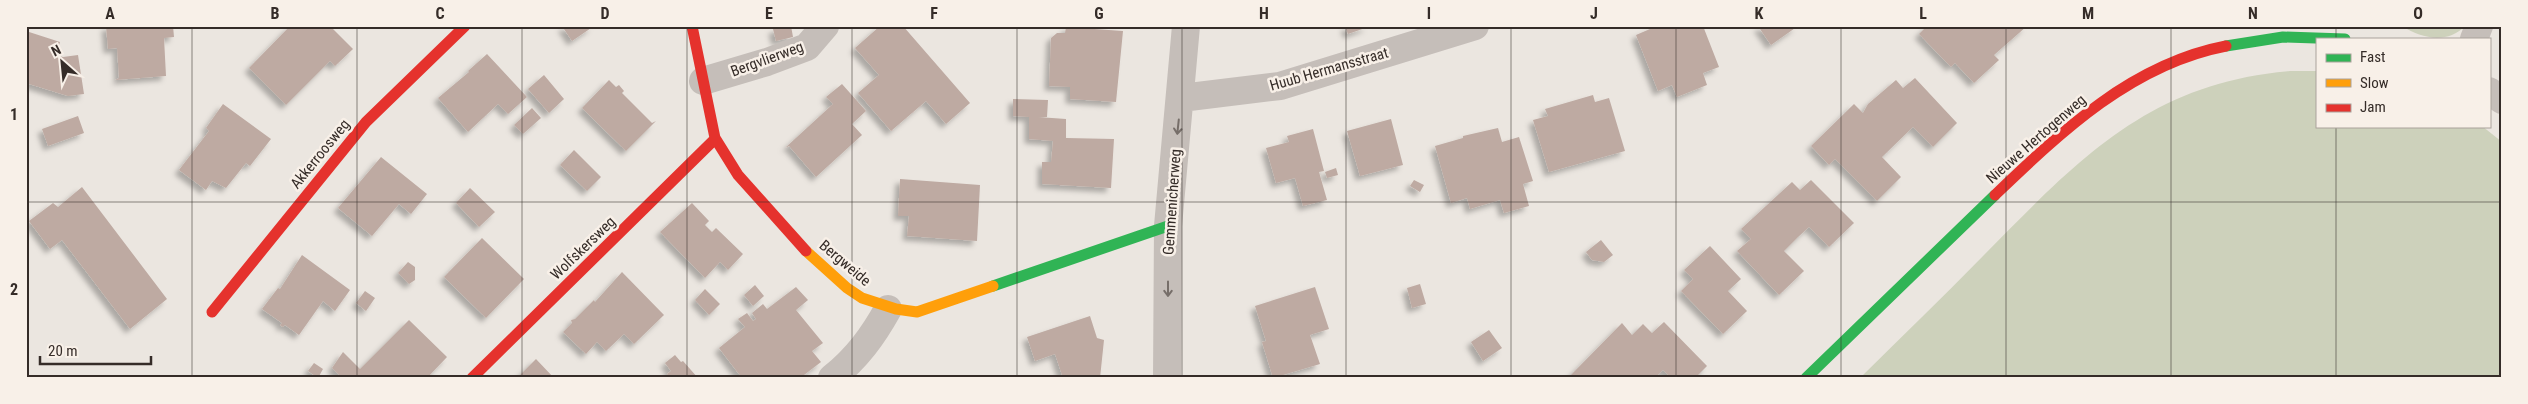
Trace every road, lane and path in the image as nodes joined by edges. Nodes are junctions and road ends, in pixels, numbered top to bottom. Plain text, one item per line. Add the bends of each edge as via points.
1 (465, 26) edge
2 (692, 26) edge
3 (825, 26) edge
4 (1186, 26) edge
5 (1475, 26) edge
6 (2479, 26) edge
7 (2332, 38) edge
8 (2474, 38) edge
9 (703, 81) junction
10 (2490, 92) edge
11 (1181, 98) junction
12 (2502, 100) edge
13 (715, 139) junction
14 (1168, 226) junction
15 (888, 309) junction
16 (212, 312) dead end
17 (472, 378) edge
18 (832, 378) edge
19 (1167, 378) edge
20 (1806, 378) edge

1 - 16 street, Akkerroosweg via 366,122
2 - 9 street, Bergweide
3 - 9 street, Bergvlierweg via 807,47
4 - 11 street, Gemmenicherweg
5 - 11 street, Huub Hermansstraat via 1280,86
6 - 8 street
7 - 20 street, Nieuwe Hertogenweg via 2256,39 2232,44 2170,63 2122,88 2074,123 2032,160
9 - 13 street, Bergweide
10 - 12 street
11 -> 14 street, Gemmenicherweg
13 - 15 street, Bergweide via 746,187 814,258 860,297
13 - 17 street, Wolfskersweg
14 - 15 street, Bergweide via 917,312
14 -> 19 street, Gemmenicherweg
15 - 18 street via 870,341

